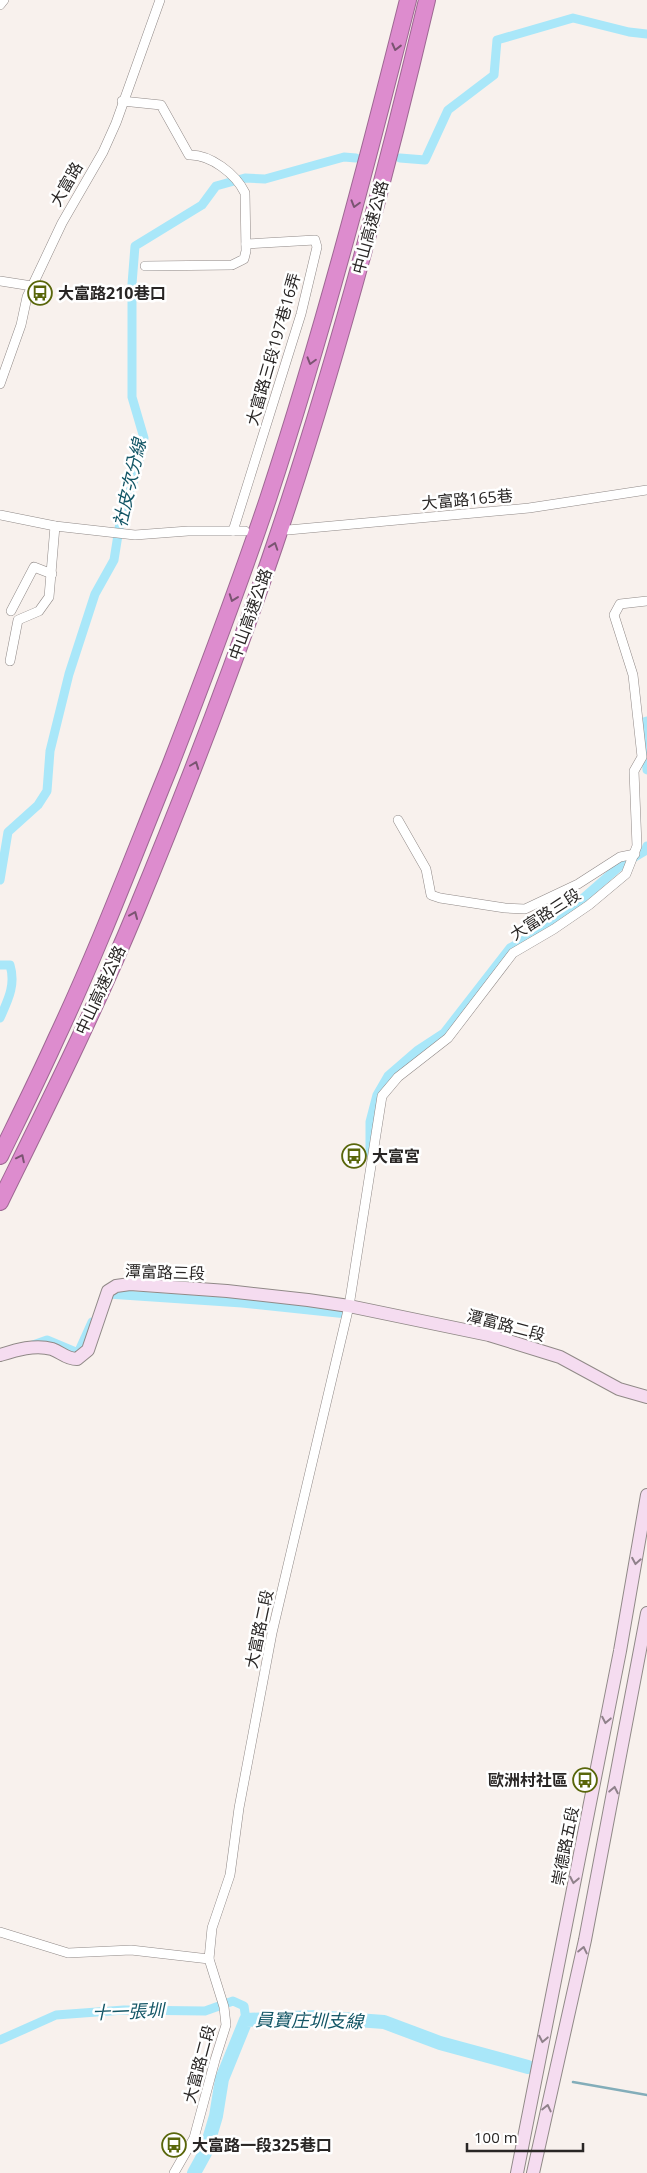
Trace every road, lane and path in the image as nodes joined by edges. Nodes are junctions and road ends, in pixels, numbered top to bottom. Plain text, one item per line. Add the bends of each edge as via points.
1 (4, 0) edge
2 (150, 0) edge
3 (159, 0) edge
4 (408, 0) edge
5 (427, 0) edge
6 (0, 5) edge
7 (122, 101) junction
8 (246, 244) junction
9 (145, 266) dead end
10 (0, 281) edge
11 (32, 286) junction
12 (0, 384) edge
13 (647, 490) edge
14 (0, 515) edge
15 (55, 526) junction
16 (288, 530) dead end
17 (245, 531) dead end
18 (233, 532) junction
19 (52, 574) junction
20 (647, 601) edge
21 (11, 612) dead end
22 (10, 661) dead end
23 (398, 820) dead end
24 (635, 854) junction
25 (0, 1156) edge
26 (0, 1202) edge
27 (349, 1306) junction
28 (0, 1355) edge
29 (647, 1397) edge
30 (647, 1495) edge
31 (647, 1613) edge
32 (0, 1932) edge
33 (210, 1960) junction
34 (174, 2173) edge
35 (517, 2173) edge
36 (533, 2173) edge

1 - 6 street
2 - 3 street
3 - 7 street, 大富路
4 -> 25 highway, 中山高速公路 via 374,136 302,393 202,686 57,1037
26 -> 5 highway, 中山高速公路 via 135,914 218,704 275,544 340,337 394,139
7 - 8 street via 161,105 189,155 200,154 230,173 245,193
7 - 11 street, 大富路 via 103,152 65,217
8 - 9 street via 244,259 232,265
8 - 18 street, 大富路三段197巷16弄 via 315,240 317,247 298,324
10 - 11 street
11 - 12 street, 大富路
13 - 16 street, 大富路165巷 via 529,508
14 - 15 street
15 - 18 street via 135,535
15 - 19 street
17 - 18 street
19 - 21 street via 34,567
19 - 22 street via 49,597 39,611 18,620
20 - 24 street, 大富路三段 via 620,604 614,615 633,675 642,756 634,771
23 - 24 street via 426,869 431,895 505,908 525,909 536,905 578,884 620,857
24 - 27 street, 大富路三段 via 626,874 588,905 513,953 448,1038 398,1077 382,1096
27 - 28 street, 潭富路三段 via 269,1295 130,1284 108,1291 88,1350 77,1359 40,1347
27 - 29 street, 潭富路二段 via 489,1335 560,1357 619,1389
27 - 33 street, 大富路二段 via 272,1633 239,1808 230,1875 212,1928
30 -> 35 street, 崇德路五段 via 620,1650
36 -> 31 street via 585,1940
32 - 33 street via 68,1953 132,1950
33 - 34 street, 大富路二段 via 226,2025 194,2138

